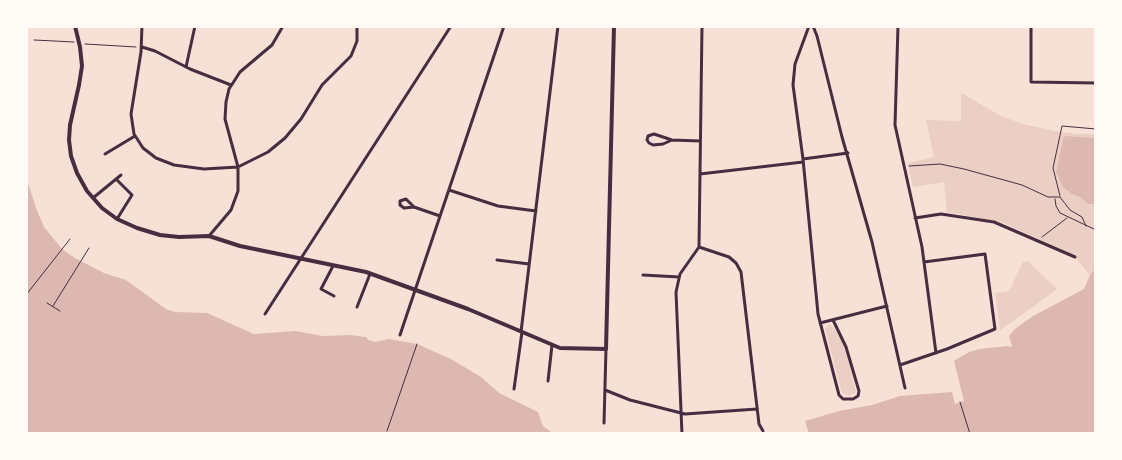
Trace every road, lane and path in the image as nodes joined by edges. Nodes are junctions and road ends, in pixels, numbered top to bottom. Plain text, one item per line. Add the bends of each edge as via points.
1 (76, 26) edge
2 (142, 26) edge
3 (195, 26) edge
4 (283, 26) edge
5 (358, 26) edge
6 (451, 26) edge
7 (504, 26) edge
8 (558, 26) edge
9 (614, 26) edge
10 (702, 26) edge
11 (809, 26) edge
12 (813, 26) edge
13 (898, 26) edge
14 (1031, 26) edge
15 (34, 40) dead end
16 (80, 44) junction
17 (142, 47) junction
18 (186, 67) junction
19 (1096, 83) edge
20 (231, 85) junction
21 (1096, 129) edge
22 (135, 136) junction
23 (672, 140) junction
24 (700, 141) junction
25 (848, 152) junction
26 (105, 154) dead end
27 (803, 161) junction
28 (238, 167) junction
29 (904, 167) junction
30 (700, 174) junction
31 (121, 175) dead end
32 (116, 179) junction
33 (449, 190) junction
34 (1060, 197) junction
35 (93, 198) junction
36 (1055, 198) junction
37 (414, 207) dead end
38 (536, 210) junction
39 (440, 216) junction
40 (1068, 217) junction
41 (117, 218) junction
42 (915, 218) junction
43 (1086, 226) junction
44 (1096, 230) edge
45 (209, 236) junction
46 (70, 239) dead end
47 (1038, 240) junction
48 (699, 247) junction
49 (89, 248) dead end
50 (1075, 257) dead end
51 (301, 259) junction
52 (497, 260) dead end
53 (924, 262) junction
54 (529, 264) junction
55 (333, 266) junction
56 (370, 274) junction
57 (643, 275) dead end
58 (679, 277) junction
59 (415, 290) junction
60 (26, 294) edge
61 (334, 296) dead end
62 (47, 303) dead end
63 (53, 306) junction
64 (887, 306) junction
65 (357, 307) dead end
66 (60, 311) dead end
67 (265, 314) dead end
68 (833, 320) junction
69 (820, 323) junction
70 (521, 332) junction
71 (400, 335) dead end
72 (416, 344) dead end
73 (552, 345) junction
74 (606, 350) junction
75 (936, 354) junction
76 (900, 365) junction
77 (548, 381) dead end
78 (905, 388) dead end
79 (514, 389) dead end
80 (604, 390) junction
81 (960, 402) dead end
82 (758, 409) junction
83 (681, 413) junction
84 (604, 422) dead end
85 (387, 431) dead end
86 (763, 431) dead end
87 (682, 434) edge
88 (970, 434) edge

1 - 16 street
2 - 17 street
3 - 18 street
4 - 20 street via 272,45 240,72
5 - 28 street via 351,56 322,85 298,123 274,147
6 - 51 street
7 - 33 street
8 - 38 street
9 - 74 street
10 - 24 street
11 - 27 street via 795,64 793,81
12 - 25 street
13 - 29 street via 895,121
14 - 19 street via 1031,82
15 - 16 path
16 - 17 path
16 - 35 street via 81,75 70,122 69,146 77,173
17 - 18 street via 155,50
17 - 22 street via 131,112
18 - 20 street
20 - 28 street via 225,119
21 - 34 path via 1062,126 1053,168
22 - 26 street
22 - 28 street via 148,152 167,163 200,169
23 - 23 street via 654,134 647,140 653,145
23 - 24 street
24 - 30 street
25 - 27 street
25 - 64 street
27 - 30 street
27 - 69 street
28 - 45 street via 235,202
29 - 36 path via 940,164 1022,185
29 - 42 street
30 - 48 street
31 - 32 street
32 - 35 street
32 - 41 street via 132,193
33 - 38 street via 494,205
33 - 39 street
34 - 36 path
34 - 43 path via 1070,210 1082,217
35 - 41 street
36 - 40 path via 1060,213
37 - 39 street
38 - 54 street
39 - 59 street
40 - 43 path
40 - 47 path
41 - 45 street via 160,235
42 - 47 street via 941,214 994,222
42 - 53 street
43 - 44 path
45 - 51 street
46 - 60 path
47 - 50 street
48 - 58 street
48 - 82 street via 726,255 741,272
49 - 63 path
51 - 55 street
51 - 67 street
52 - 54 street
53 - 75 street
53 - 75 street via 985,254 995,329
54 - 70 street
55 - 56 street
55 - 61 street via 321,290
56 - 59 street
56 - 65 street
57 - 58 street
58 - 83 street via 676,296
59 - 70 street
59 - 71 street
62 - 63 path
63 - 66 path
64 - 68 street
64 - 76 street
68 - 69 street
68 - 69 street via 845,344 858,391 858,396 853,399 842,399 839,395
70 - 73 street
70 - 79 street
72 - 85 path
73 - 74 street via 563,349
73 - 77 street
74 - 80 street
75 - 76 street
76 - 78 street
80 - 83 street
80 - 84 street
81 - 88 path
82 - 83 street
82 - 86 street
83 - 87 street

